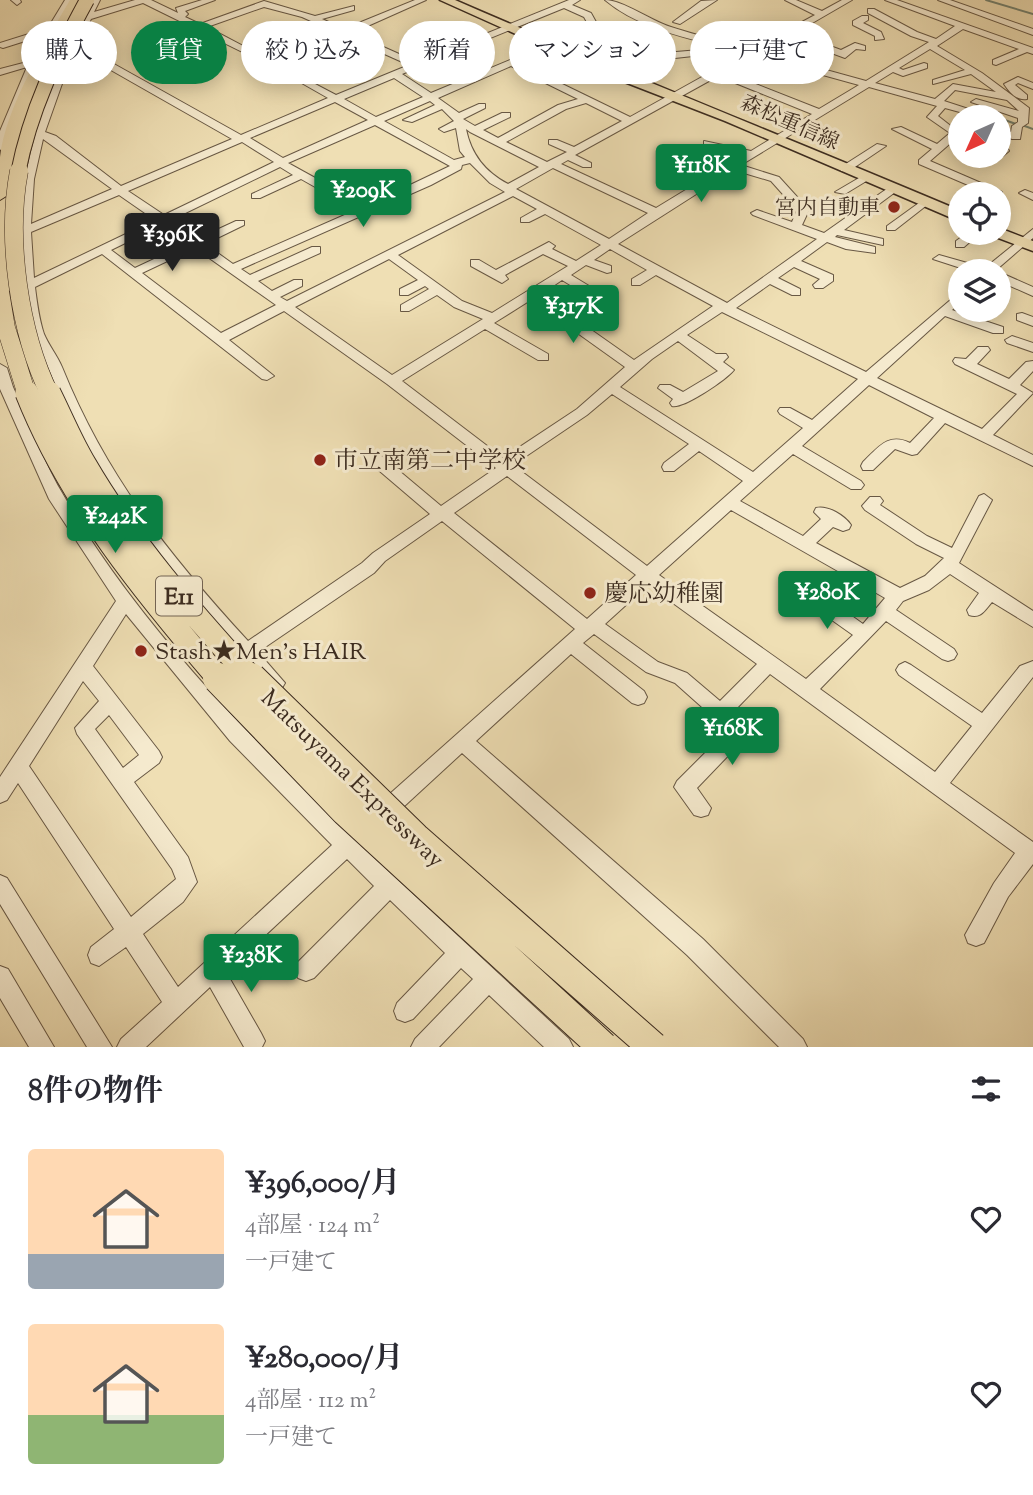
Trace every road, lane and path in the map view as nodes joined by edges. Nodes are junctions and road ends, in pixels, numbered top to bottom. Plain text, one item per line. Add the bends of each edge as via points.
1 (69, 0) edge
2 (76, 0) edge
3 (96, 0) edge
4 (144, 0) edge
5 (211, 0) edge
6 (422, 0) edge
7 (448, 0) edge
8 (576, 0) edge
9 (609, 0) edge
10 (713, 0) edge
11 (789, 0) edge
12 (812, 0) edge
13 (889, 0) edge
14 (942, 0) edge
15 (958, 0) edge
16 (263, 2) edge
17 (565, 5) junction
18 (351, 8) dead end
19 (87, 9) edge
20 (856, 11) edge
21 (628, 12) junction
22 (888, 12) dead end
23 (821, 15) junction
24 (176, 17) junction
25 (613, 17) dead end
26 (314, 19) junction
27 (1000, 20) junction
28 (56, 21) edge
29 (184, 21) edge
30 (215, 21) edge
31 (319, 21) edge
32 (372, 21) edge
33 (526, 21) edge
34 (809, 21) edge
35 (677, 22) junction
36 (964, 25) junction
37 (509, 26) edge
38 (690, 27) edge
39 (1033, 30) edge
40 (981, 32) junction
41 (690, 36) edge
42 (878, 38) dead end
43 (227, 40) edge
44 (932, 45) junction
45 (903, 46) dead end
46 (862, 48) dead end
47 (1030, 50) edge
48 (690, 52) edge
49 (834, 52) edge
50 (16, 53) edge
51 (509, 64) edge
52 (924, 66) dead end
53 (893, 69) junction
54 (117, 70) edge
55 (863, 71) dead end
56 (0, 72) edge
57 (399, 72) edge
58 (975, 73) junction
59 (394, 74) junction
60 (834, 74) edge
61 (879, 78) junction
62 (56, 84) edge
63 (555, 84) edge
64 (642, 84) edge
65 (694, 84) edge
66 (745, 84) edge
67 (869, 84) junction
68 (1033, 86) edge
69 (593, 87) dead end
70 (1010, 93) junction
71 (673, 96) junction
72 (430, 97) junction
73 (581, 97) junction
74 (945, 97) junction
75 (334, 99) junction
76 (443, 105) junction
77 (962, 105) edge
78 (482, 106) dead end
79 (1028, 110) edge
80 (506, 114) dead end
81 (819, 114) junction
82 (292, 117) junction
83 (313, 119) dead end
84 (376, 120) junction
85 (408, 120) dead end
86 (459, 120) junction
87 (628, 120) junction
88 (1012, 125) edge
89 (1017, 126) junction
90 (948, 127) edge
91 (444, 129) dead end
92 (897, 129) dead end
93 (474, 130) junction
94 (1033, 131) edge
95 (38, 134) junction
96 (1012, 136) edge
97 (777, 138) junction
98 (242, 139) junction
99 (498, 142) junction
100 (552, 142) dead end
101 (948, 142) edge
102 (881, 146) dead end
103 (0, 147) edge
104 (938, 148) junction
105 (570, 153) junction
106 (752, 154) junction
107 (472, 159) junction
108 (281, 163) junction
109 (457, 165) junction
110 (550, 165) junction
111 (587, 165) dead end
112 (732, 166) junction
113 (845, 169) junction
114 (301, 175) junction
115 (864, 178) junction
116 (796, 182) dead end
117 (968, 182) edge
118 (782, 184) junction
119 (120, 190) junction
120 (510, 190) junction
121 (892, 190) junction
122 (376, 191) dead end
123 (841, 192) dead end
124 (0, 195) edge
125 (260, 199) dead end
126 (390, 200) junction
127 (923, 203) junction
128 (545, 209) junction
129 (365, 210) junction
130 (656, 213) junction
131 (948, 213) edge
132 (757, 214) dead end
133 (236, 216) dead end
134 (164, 220) junction
135 (525, 220) dead end
136 (820, 222) dead end
137 (796, 226) junction
138 (891, 228) dead end
139 (24, 231) junction
140 (833, 232) junction
141 (1011, 236) edge
142 (193, 240) junction
143 (1029, 240) edge
144 (609, 244) junction
145 (875, 246) dead end
146 (103, 249) junction
147 (316, 250) dead end
148 (389, 254) junction
149 (939, 259) dead end
150 (1002, 259) edge
151 (791, 261) junction
152 (948, 261) edge
153 (482, 264) dead end
154 (581, 264) junction
155 (233, 268) junction
156 (607, 269) dead end
157 (654, 271) junction
158 (133, 273) junction
159 (562, 275) junction
160 (769, 279) junction
161 (249, 280) junction
162 (426, 281) junction
163 (636, 282) dead end
164 (1011, 282) edge
165 (298, 283) dead end
166 (819, 285) dead end
167 (28, 286) junction
168 (438, 289) junction
169 (538, 291) junction
170 (0, 292) edge
171 (404, 292) dead end
172 (796, 292) dead end
173 (1033, 292) edge
174 (272, 296) junction
175 (0, 299) edge
176 (286, 306) junction
177 (405, 307) dead end
178 (948, 307) edge
179 (724, 308) junction
180 (606, 310) dead end
181 (943, 311) junction
182 (489, 321) junction
183 (991, 330) dead end
184 (678, 335) junction
185 (220, 340) junction
186 (983, 350) dead end
187 (541, 358) dead end
188 (1031, 365) dead end
189 (634, 367) junction
190 (0, 368) edge
191 (267, 376) dead end
192 (866, 379) junction
193 (392, 381) junction
194 (1011, 386) junction
195 (665, 387) dead end
196 (3, 388) edge
197 (611, 388) junction
198 (785, 411) dead end
199 (943, 417) junction
200 (813, 427) junction
201 (984, 437) junction
202 (699, 443) junction
203 (792, 446) junction
204 (374, 458) dead end
205 (870, 458) dead end
206 (1033, 461) edge
207 (505, 466) junction
208 (669, 467) dead end
209 (753, 480) junction
210 (856, 485) dead end
211 (984, 500) dead end
212 (874, 501) dead end
213 (729, 502) junction
214 (441, 513) junction
215 (833, 519) dead end
216 (804, 545) junction
217 (951, 560) junction
218 (649, 576) junction
219 (990, 592) junction
220 (811, 596) dead end
221 (897, 596) junction
222 (125, 601) junction
223 (975, 611) dead end
224 (886, 612) junction
225 (1032, 616) edge
226 (590, 626) junction
227 (865, 634) junction
228 (570, 643) junction
229 (246, 651) junction
230 (948, 654) dead end
231 (769, 663) junction
232 (82, 666) junction
233 (1033, 669) edge
234 (910, 677) dead end
235 (807, 690) junction
236 (638, 697) dead end
237 (110, 702) junction
238 (724, 709) junction
239 (984, 724) junction
240 (745, 725) junction
241 (764, 740) dead end
242 (462, 741) junction
243 (18, 766) junction
244 (121, 781) junction
245 (937, 785) junction
246 (0, 794) edge
247 (397, 799) junction
248 (701, 808) dead end
249 (347, 846) junction
250 (1031, 852) edge
251 (0, 885) edge
252 (389, 886) junction
253 (128, 932) junction
254 (976, 935) dead end
255 (460, 953) junction
256 (99, 955) dead end
257 (212, 968) junction
258 (306, 970) dead end
259 (0, 976) edge
260 (488, 980) junction
261 (175, 1002) junction
262 (405, 1011) dead end
263 (253, 1041) dead end
264 (42, 1047) edge
265 (100, 1047) edge
266 (129, 1047) edge
267 (423, 1047) edge
268 (561, 1047) edge
269 (603, 1047) edge
270 (653, 1047) edge
271 (795, 1047) edge

1 - 28 street
2 - 124 highway via 27,94 10,143
3 - 19 street
4 - 19 street
4 - 24 street
5 - 24 street via 179,10 184,14
6 - 32 street
7 - 37 main road, 森松重信線
8 - 17 street
9 - 21 street
10 - 35 street
11 - 23 street
12 - 20 street
13 - 36 street
14 - 27 street
15 - 39 street
16 - 26 street
16 - 30 street
17 - 33 street
17 - 48 street via 587,15 592,24 653,40 675,55
18 - 26 street
19 - 270 highway, Matsuyama Expressway / E11, bridge via 58,54 41,93 23,153 13,217 23,319 54,409 116,513 197,620 248,677 446,867
20 - 22 street
20 - 23 street
20 - 42 street via 856,23
20 - 44 street
21 - 25 street
21 - 35 street
21 - 41 street
23 - 34 street
24 - 29 street
26 - 31 street
27 - 39 street
27 - 40 street
35 - 38 street
36 - 40 street
36 - 44 street
40 - 47 street
43 - 75 street
44 - 45 street via 914,40
44 - 53 street
44 - 58 street
46 - 49 street via 855,46 843,54
47 - 58 street
50 - 56 street
50 - 103 street
51 - 72 street
52 - 53 street via 903,73
53 - 61 street
54 - 98 street
55 - 61 street
57 - 59 street
58 - 70 street
58 - 74 street via 939,81
59 - 72 street
59 - 75 street
60 - 67 street
61 - 67 street
62 - 95 street
63 - 73 street
64 - 71 main road, 森松重信線
65 - 71 street
66 - 81 street
67 - 74 street
67 - 81 street
68 - 70 street via 1018,80 1009,84
69 - 73 street
70 - 74 street
70 - 79 street
71 - 87 street
71 - 97 main road, 森松重信線
72 - 76 street
72 - 84 street
73 - 87 street
73 - 99 street
74 - 77 street
74 - 79 street
74 - 90 street via 932,117
75 - 82 street
75 - 84 street
76 - 85 street
76 - 86 street
78 - 86 street
79 - 89 street
80 - 93 street
81 - 97 street
82 - 83 street via 304,123
82 - 98 street
84 - 108 street
84 - 109 street
86 - 91 street
86 - 93 street
86 - 107 street
87 - 105 street
88 - 89 street
89 - 94 street
89 - 96 street via 1017,137
92 - 104 street
93 - 99 street
95 - 119 street via 52,138
95 - 139 street
97 - 106 street
97 - 113 main road, 森松重信線
98 - 108 street
98 - 119 street
99 - 110 street
100 - 105 street
101 - 104 street
102 - 113 street
104 - 117 street via 922,160 925,165
105 - 110 street
105 - 111 street
106 - 112 street
106 - 112 street via 706,147
107 - 109 street
107 - 120 street
108 - 114 street
108 - 134 street
109 - 126 street
110 - 120 street
110 - 130 street
112 - 118 street
112 - 130 street
113 - 115 main road, 森松重信線
114 - 125 street
114 - 129 street
115 - 121 main road, 森松重信線
115 - 123 street
116 - 118 street
118 - 137 street via 803,210
119 - 134 street
119 - 139 street
120 - 128 street
120 - 148 street
121 - 127 main road, 森松重信線
121 - 140 street
122 - 126 street
126 - 129 street
127 - 131 main road, 森松重信線
127 - 138 street
128 - 135 street
128 - 144 street
129 - 155 street
130 - 144 street
132 - 137 street
133 - 142 street
134 - 142 street
134 - 146 street
136 - 140 street
137 - 140 street
139 - 167 street
140 - 145 street
140 - 151 street
141 - 143 main road
142 - 155 street
142 - 158 street
143 - 150 street
144 - 154 street
144 - 157 street
146 - 158 street
146 - 167 street
147 - 161 street
148 - 162 street
148 - 176 street
149 - 152 street
151 - 160 street
151 - 166 street via 829,278
153 - 154 street via 499,277 525,256 546,247
154 - 156 street
154 - 159 street
155 - 161 street
157 - 163 street
157 - 179 street
158 - 185 street
159 - 169 street
159 - 180 street via 613,306
160 - 172 street
160 - 179 street
161 - 174 street
162 - 168 street
162 - 171 street
164 - 173 street
165 - 174 street
167 - 175 street
167 - 229 street via 42,345 95,453 149,537
168 - 177 street
168 - 182 street
169 - 182 street
169 - 189 street via 574,324
170 - 269 highway, Matsuyama Expressway / E11, bridge via 18,372 45,436 97,524 176,633 313,780
174 - 176 street
176 - 185 street
176 - 193 street
178 - 181 street
179 - 184 street
179 - 192 street
181 - 183 street
181 - 192 street
182 - 187 street
182 - 193 street
184 - 189 street
184 - 195 street via 718,359 713,362 727,370 712,390 695,389 680,400
185 - 191 street
186 - 194 street via 964,363
188 - 194 street
189 - 197 street
190 - 196 street
192 - 199 street
192 - 200 street
193 - 207 street
194 - 201 street via 1026,393
196 - 222 street via 57,499
197 - 202 street
197 - 207 street
198 - 200 street
199 - 201 street
199 - 205 street via 912,450 891,443
200 - 203 street
201 - 206 street
202 - 208 street
202 - 209 street
203 - 209 street
203 - 210 street
204 - 214 street
207 - 214 street
207 - 218 street
209 - 213 street
211 - 217 street
212 - 217 street via 870,506
213 - 216 street
213 - 218 street
214 - 226 street
214 - 229 street
215 - 216 street
216 - 221 street
217 - 219 street
217 - 221 street via 911,594
218 - 226 street
218 - 231 street
219 - 223 street
219 - 225 street
220 - 227 street
221 - 224 street
222 - 232 street
222 - 249 street via 237,735
224 - 227 street
224 - 230 street
226 - 228 street
226 - 238 street via 652,667 681,678 718,710
227 - 235 street
228 - 236 street
228 - 242 street
229 - 247 street
231 - 235 street
231 - 238 street
232 - 237 street
232 - 243 street
233 - 239 street via 1026,671
234 - 239 street
235 - 245 street
237 - 244 street via 84,728
237 - 244 street via 152,757
238 - 240 street
239 - 245 street
240 - 241 street
240 - 248 street via 684,787
242 - 247 street
242 - 271 street via 695,947
243 - 246 street
243 - 253 street
244 - 253 street via 181,864 187,882
245 - 250 street
247 - 249 street
249 - 252 street
249 - 257 street
250 - 254 street
251 - 265 street
252 - 255 street
252 - 258 street
253 - 256 street
253 - 261 street
255 - 260 street
255 - 262 street
257 - 261 street
257 - 263 street
259 - 264 street
260 - 267 street
260 - 268 street
261 - 266 street

